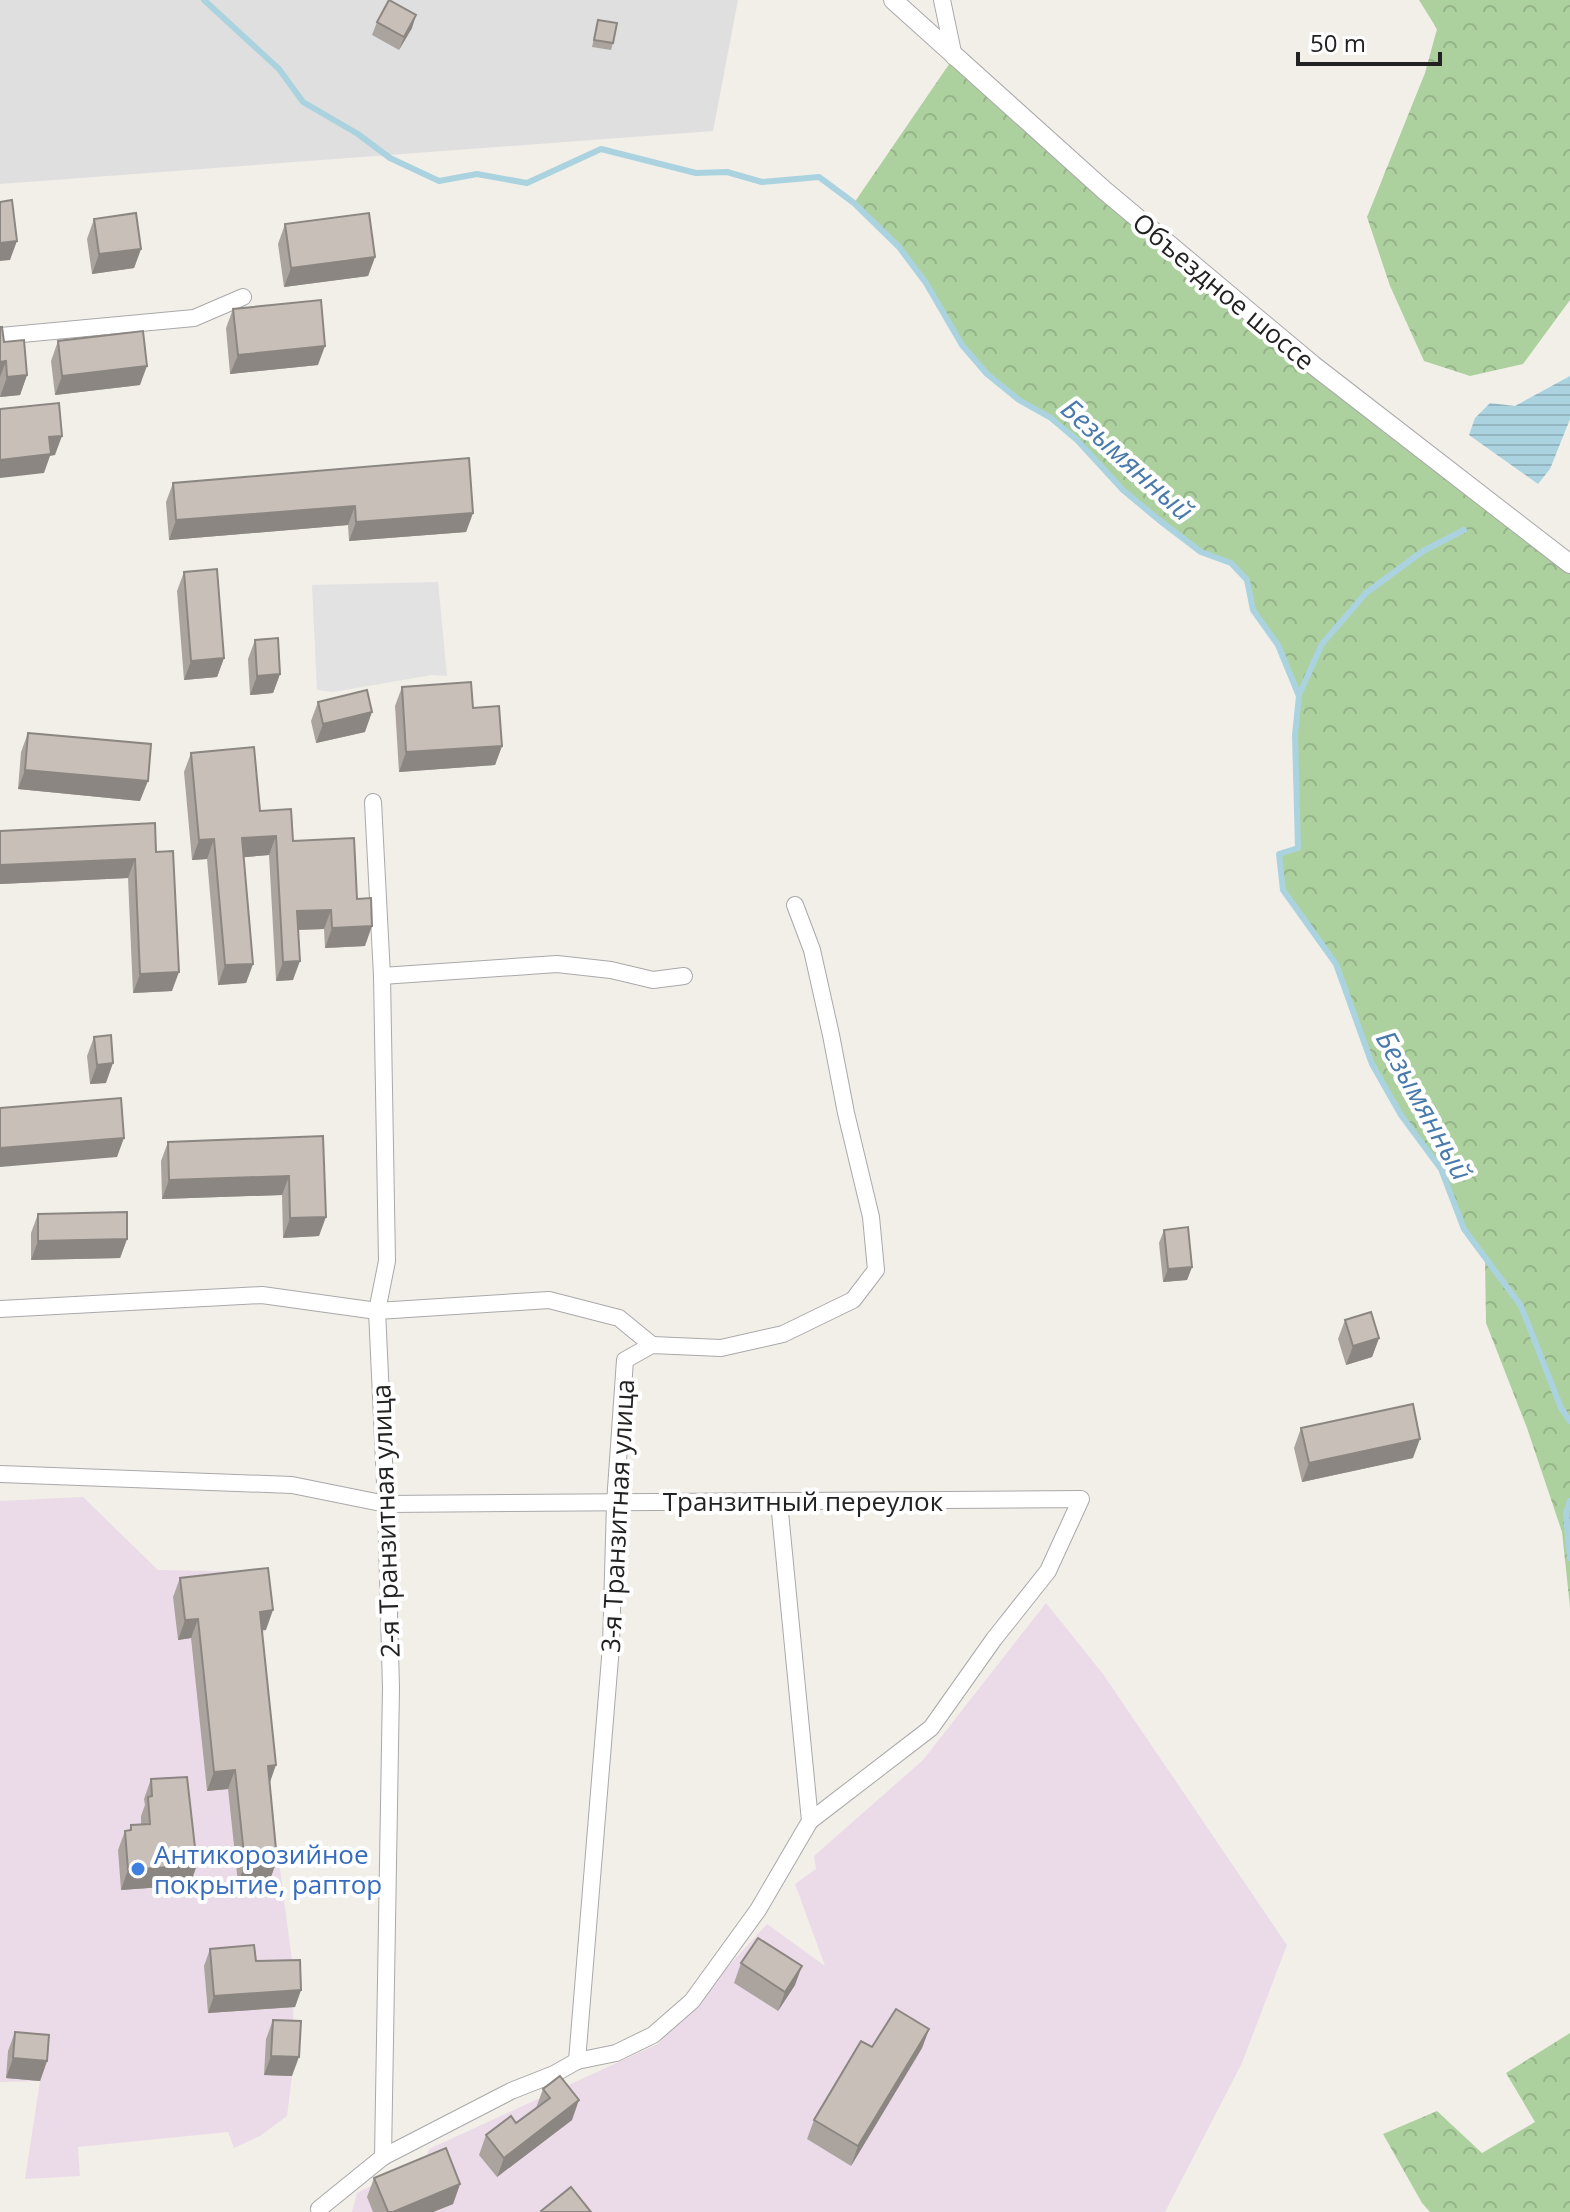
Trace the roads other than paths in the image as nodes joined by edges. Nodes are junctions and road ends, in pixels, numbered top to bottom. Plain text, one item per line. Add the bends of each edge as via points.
1 (893, 0) edge
2 (942, 0) edge
3 (954, 57) junction
4 (243, 297) dead end
5 (0, 336) edge
6 (1570, 564) edge
7 (373, 802) dead end
8 (795, 905) dead end
9 (382, 976) junction
10 (684, 976) dead end
11 (0, 1309) edge
12 (377, 1311) junction
13 (652, 1345) junction
14 (0, 1474) edge
15 (779, 1502) junction
16 (615, 1503) junction
17 (386, 1504) junction
18 (810, 1821) junction
19 (577, 2061) junction
20 (383, 2157) junction
21 (320, 2212) edge

1 - 3 street, Объездное шоссе
2 - 3 street
3 - 6 street, Объездное шоссе via 1313,365
4 - 5 street via 194,318
7 - 9 street, 2-я Транзитная улица
8 - 13 street, 3-я Транзитная улица via 812,950 831,1035 871,1217 876,1270 853,1300 783,1334 721,1348
9 - 10 street via 557,964 653,980
9 - 12 street, 2-я Транзитная улица via 387,1261
11 - 12 street via 262,1295
12 - 13 street via 549,1300 619,1318
12 - 17 street, 2-я Транзитная улица
13 - 16 street, 3-я Транзитная улица via 625,1360
14 - 17 street, Транзитный переулок via 292,1485
15 - 16 street, Транзитный переулок
15 - 18 street
15 - 18 street, Транзитный переулок via 1081,1499 1048,1571 931,1728
16 - 17 street, Транзитный переулок
16 - 19 street, 3-я Транзитная улица via 611,1646
17 - 20 street, 2-я Транзитная улица via 391,1688
18 - 19 street via 758,1910 692,2001 653,2035 616,2053
19 - 20 street
20 - 21 street

